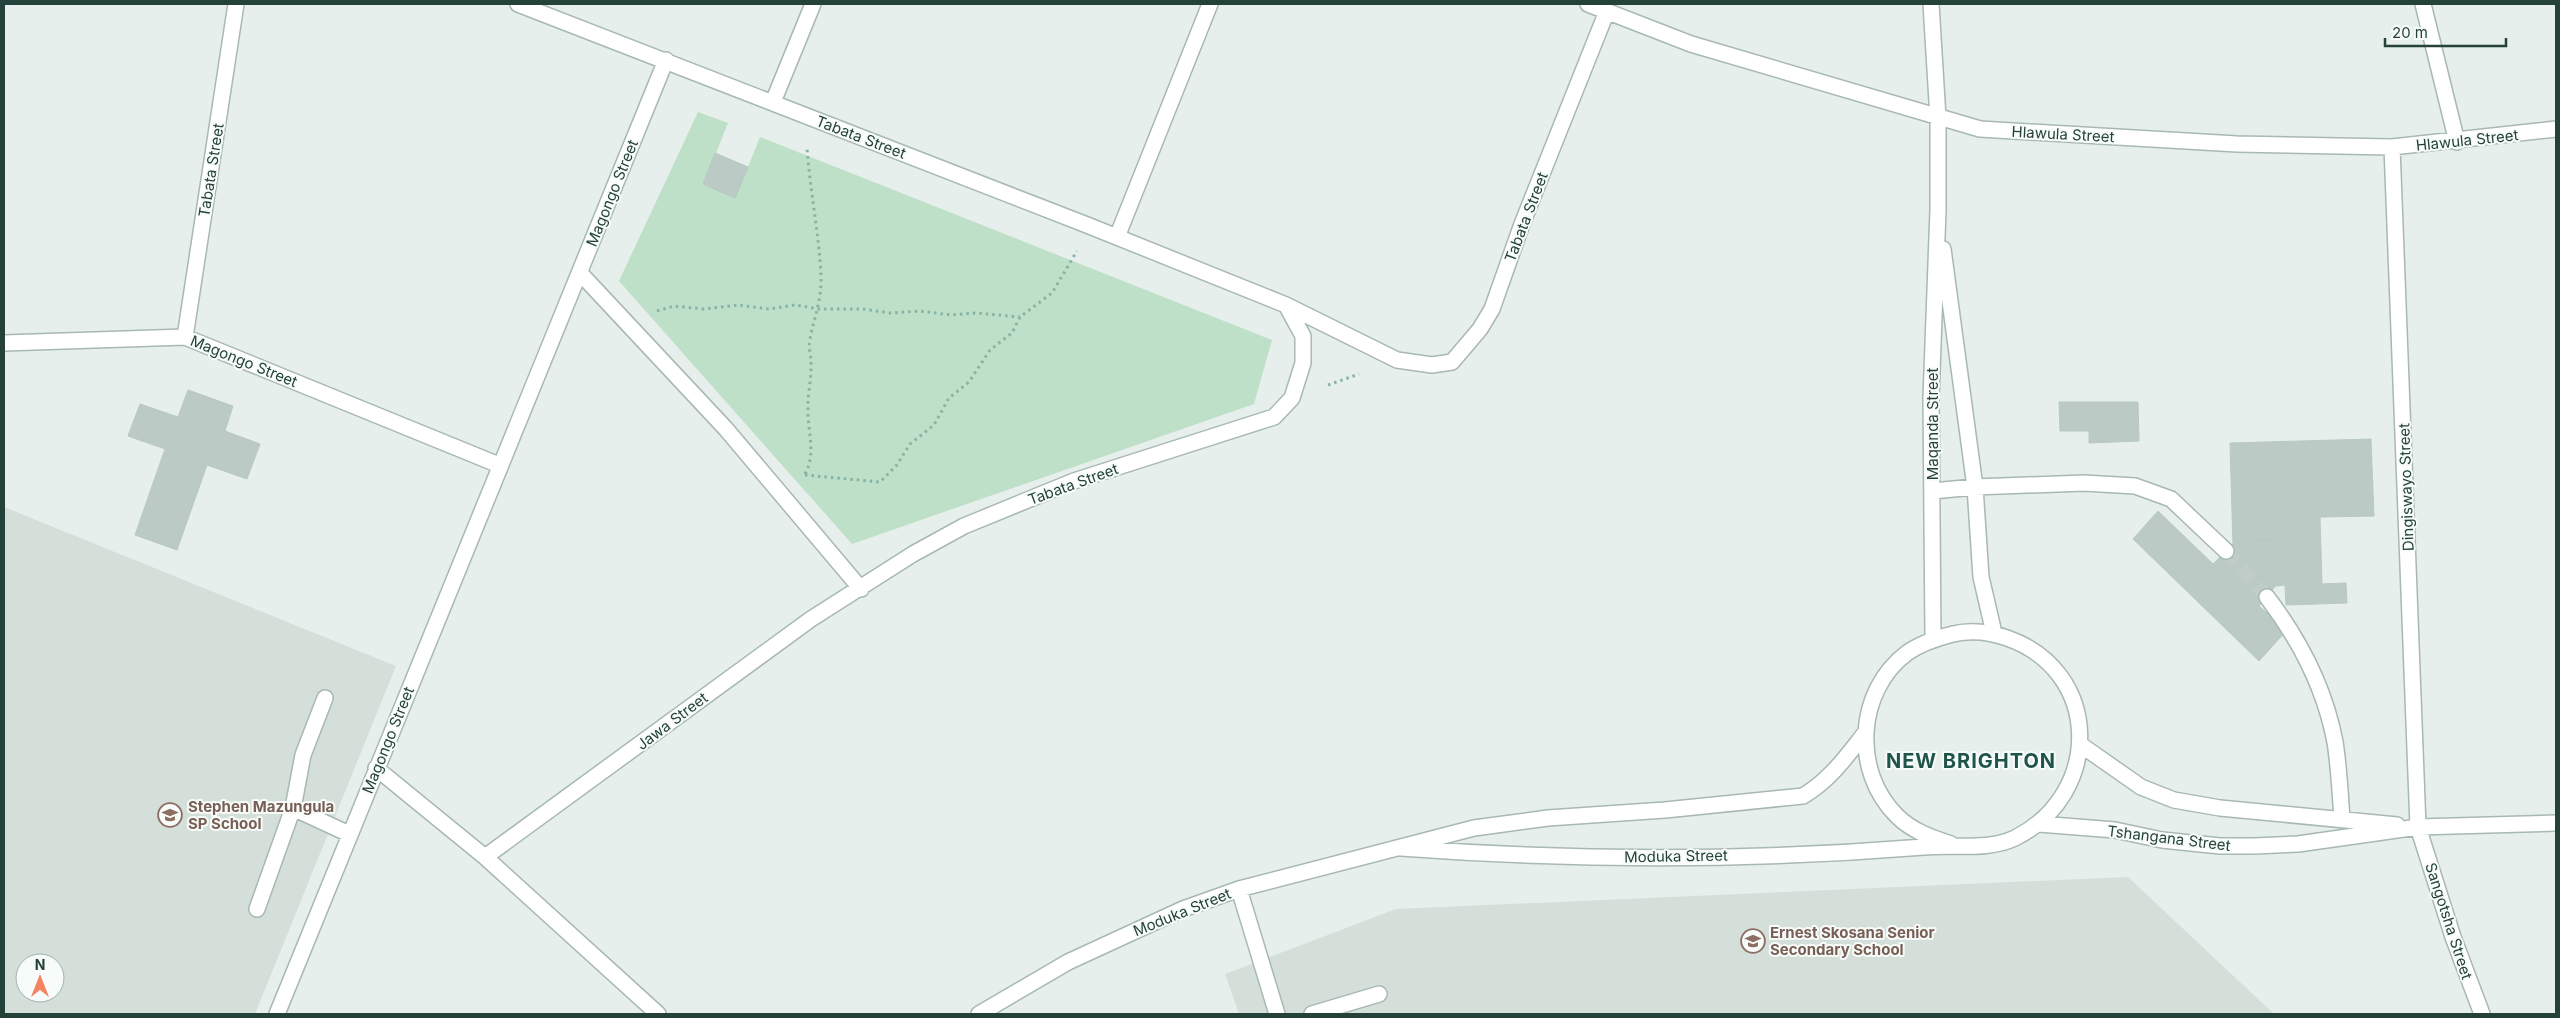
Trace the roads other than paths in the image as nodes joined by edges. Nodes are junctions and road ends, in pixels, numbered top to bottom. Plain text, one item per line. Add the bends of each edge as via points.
1 (236, 4) edge
2 (518, 4) edge
3 (812, 4) edge
4 (1210, 4) edge
5 (1588, 4) edge
6 (1932, 4) edge
7 (2423, 4) edge
8 (1607, 11) junction
9 (666, 60) junction
10 (774, 102) junction
11 (1938, 118) junction
12 (2556, 129) edge
13 (2456, 142) junction
14 (2392, 147) junction
15 (1938, 210) junction
16 (1117, 237) junction
17 (580, 272) junction
18 (1286, 305) junction
19 (185, 337) junction
20 (4, 344) edge
21 (499, 465) junction
22 (1975, 487) junction
23 (1932, 491) junction
24 (2226, 551) tunnel mouth
25 (861, 589) junction
26 (2267, 597) tunnel mouth
27 (1994, 634) junction
28 (1933, 639) junction
29 (325, 698) dead end
30 (1865, 732) junction
31 (2081, 745) junction
32 (376, 768) junction
33 (293, 808) junction
34 (2342, 818) junction
35 (2556, 823) edge
36 (2039, 824) junction
37 (2418, 827) junction
38 (349, 834) junction
39 (1951, 844) junction
40 (1401, 848) junction
41 (485, 857) junction
42 (1239, 889) junction
43 (258, 909) dead end
44 (1379, 994) dead end
45 (277, 1014) edge
46 (658, 1014) edge
47 (980, 1014) edge
48 (1277, 1014) edge
49 (1312, 1014) edge
50 (2482, 1014) edge

1 - 19 street, Tabata Street
2 - 9 street, Tabata Street
3 - 10 street
4 - 16 street
5 - 8 street, Hlawula Street
6 - 11 street, Maqanda Street
7 - 13 street
8 - 11 street, Hlawula Street via 1691,44
8 - 18 street, Tabata Street via 1522,224 1492,309 1480,330 1452,362 1432,365 1397,360
9 - 10 street, Tabata Street
9 - 17 street, Magongo Street
10 - 16 street, Tabata Street
11 - 14 street, Hlawula Street via 1980,129 2236,144
11 - 15 street, Maqanda Street
12 - 13 street, Hlawula Street
13 - 14 street, Hlawula Street
14 - 37 street, Dingiswayo Street
15 - 22 street, Maqanda Street
15 - 23 street, Maqanda Street via 1930,398
16 - 18 street, Tabata Street
17 - 21 street, Magongo Street
17 - 25 street via 726,429
18 - 25 street, Tabata Street via 1303,336 1303,363 1292,398 1274,416 1074,482 964,526 912,554
19 - 20 street, Magongo Street
19 - 21 street, Magongo Street
21 - 32 street, Magongo Street
22 - 23 street
22 - 24 street via 2135,486 2171,499
22 - 27 street, Maqanda Street via 1981,576
23 - 28 street, Maqanda Street
25 - 41 street, Jawa Street via 738,670
26 - 34 street via 2287,622 2318,682 2335,741
27 - 28 street via 1964,632
27 - 31 street via 2023,644 2048,662 2067,686 2078,714
28 - 30 street via 1906,654 1885,676 1871,702
29 - 33 street via 303,755
30 - 39 street via 1867,763 1879,792 1897,816 1922,834
30 - 40 street, Moduka Street via 1834,773 1803,796 1548,818 1474,828
31 - 34 street, Tshangana Street via 2141,787 2174,800 2220,808
31 - 36 street via 2075,775 2060,802
32 - 38 street, Magongo Street
32 - 41 street
33 - 38 street
33 - 43 street
34 - 37 street, Tshangana Street
35 - 37 street, Tshangana Street
36 - 37 street, Tshangana Street via 2115,830 2162,840 2254,846 2298,844
36 - 39 street via 2012,840 1982,846
37 - 50 street, Sangotsha Street via 2453,937
38 - 45 street, Magongo Street
39 - 40 street, Moduka Street via 1828,854 1606,857 1513,856
40 - 42 street, Moduka Street
41 - 46 street
42 - 47 street, Moduka Street via 1183,909 1076,958
42 - 48 street
44 - 49 street

